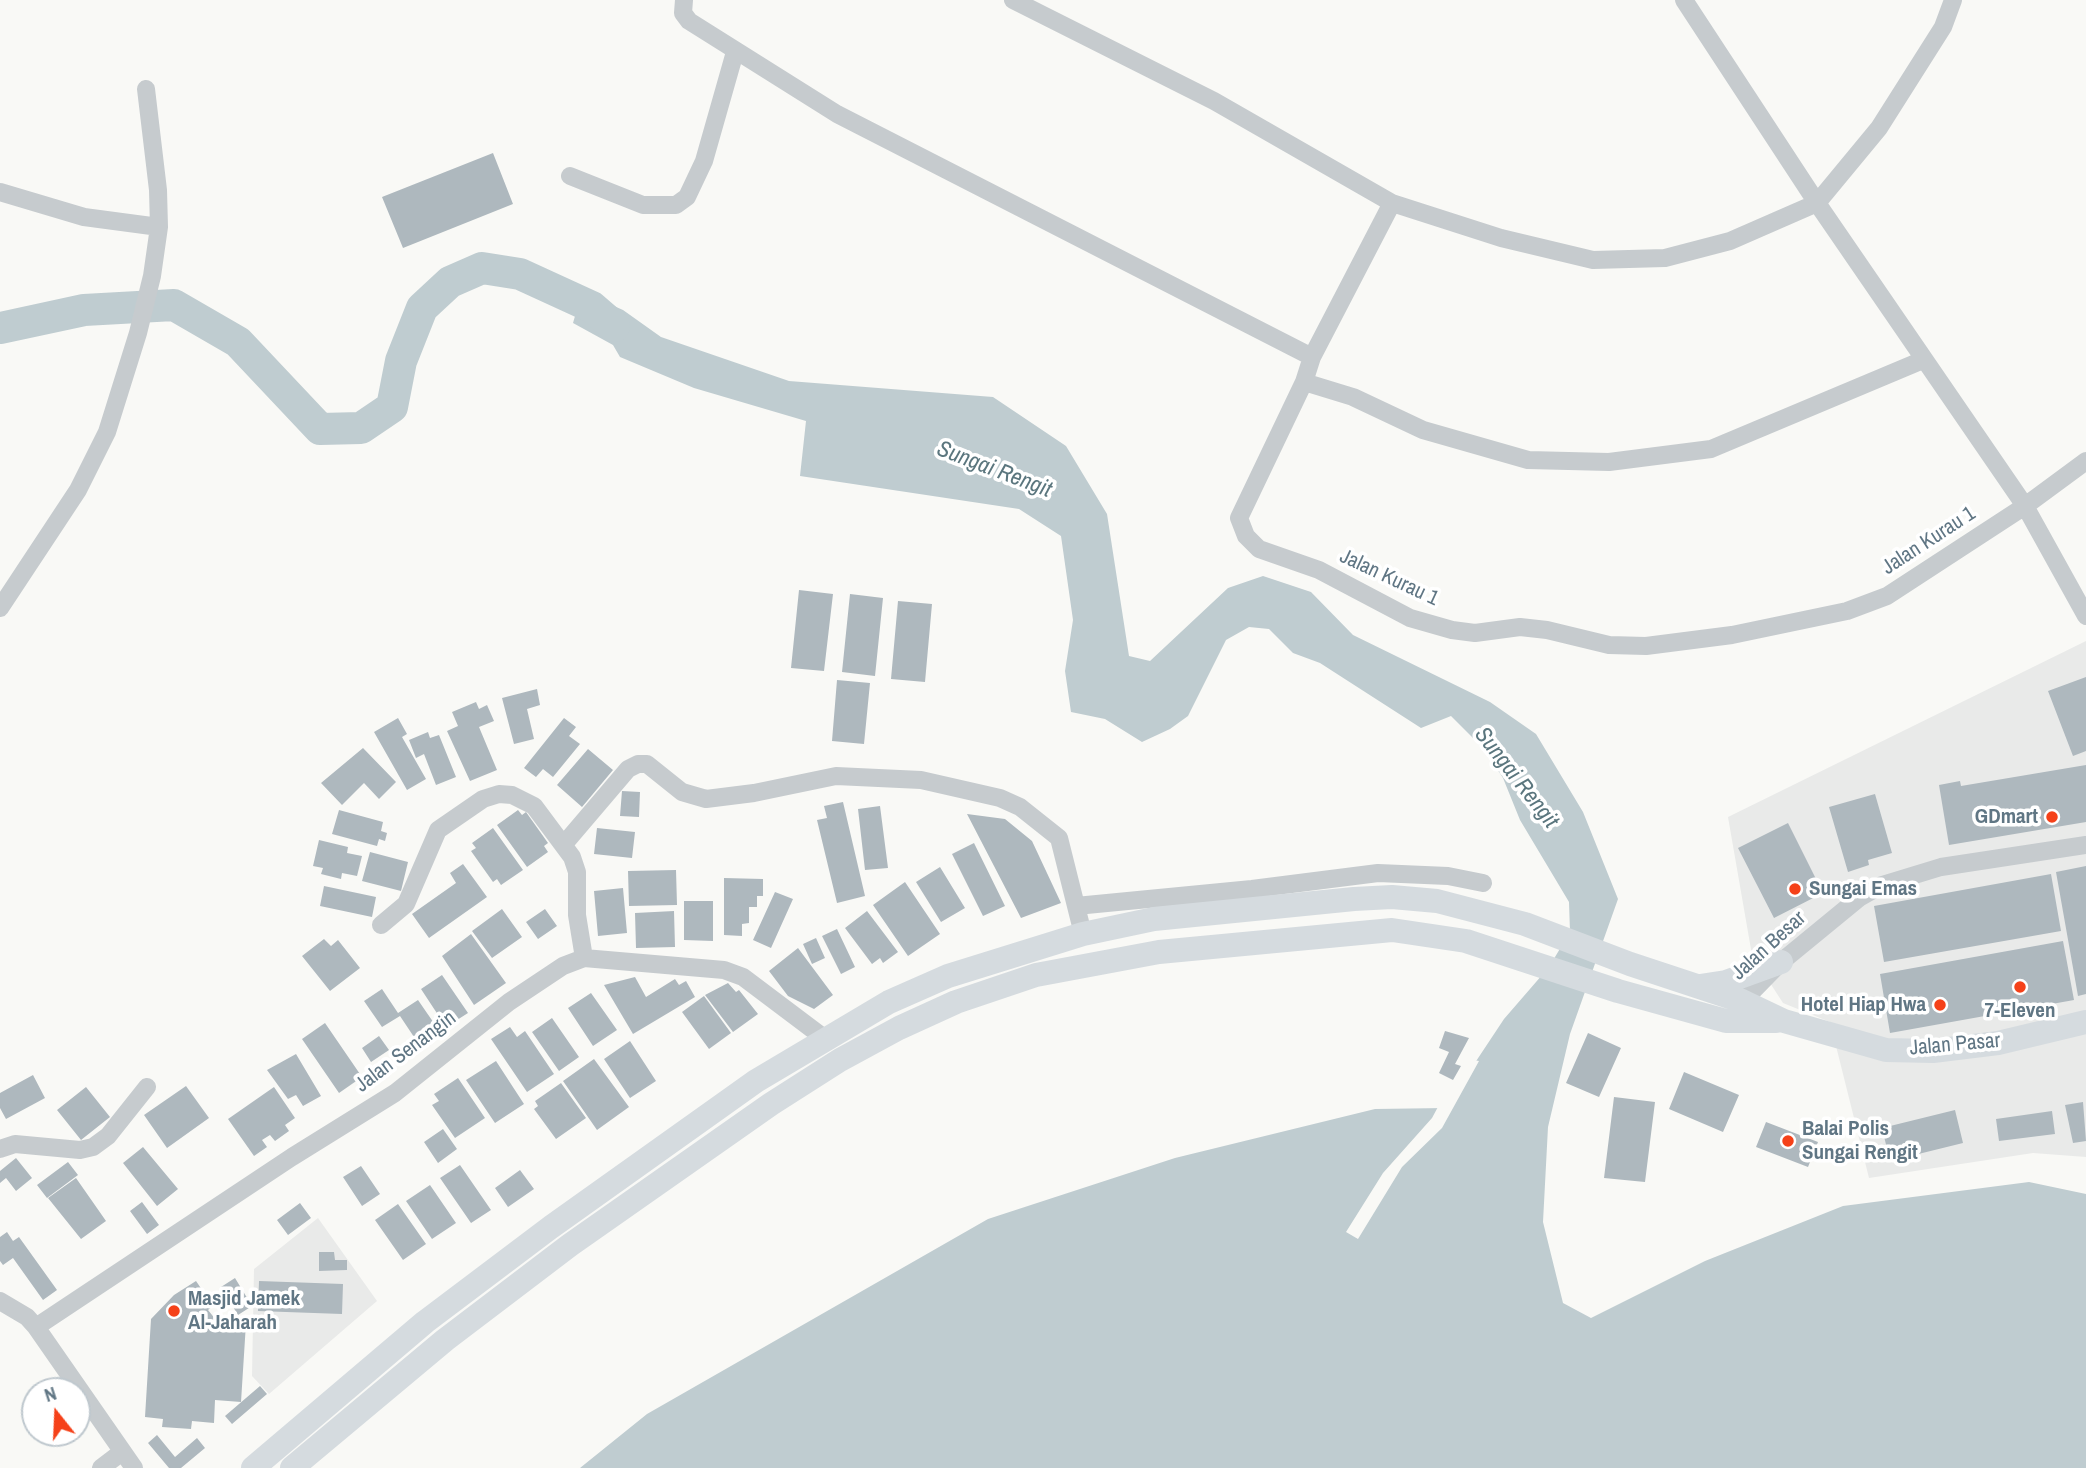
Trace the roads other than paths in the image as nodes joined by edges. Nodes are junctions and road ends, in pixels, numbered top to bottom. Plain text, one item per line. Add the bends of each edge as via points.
1 (684, 0) edge
2 (1013, 0) edge
3 (1684, 0) edge
4 (1953, 0) edge
5 (735, 52) junction
6 (146, 89) dead end
7 (570, 176) dead end
8 (0, 192) edge
9 (1392, 203) junction
10 (1817, 203) junction
11 (159, 227) junction
12 (1312, 357) junction
13 (1923, 360) junction
14 (1304, 382) junction
15 (2086, 461) edge
16 (2025, 506) junction
17 (0, 608) edge
18 (2086, 616) edge
19 (565, 844) junction
20 (2086, 845) edge
21 (1483, 883) dead end
22 (1076, 906) junction
23 (381, 925) dead end
24 (1083, 934) junction
25 (584, 958) junction
26 (1782, 962) junction
27 (1696, 986) junction
28 (1742, 1001) junction
29 (1726, 1021) junction
30 (1784, 1021) junction
31 (2086, 1023) edge
32 (824, 1038) junction
33 (147, 1087) dead end
34 (0, 1149) edge
35 (0, 1301) edge
36 (36, 1327) junction
37 (122, 1452) junction
38 (101, 1468) edge
39 (134, 1468) edge
40 (253, 1468) edge
41 (292, 1468) edge

1 - 5 street via 683,13 689,21
2 - 9 street via 1214,102
3 - 10 street
4 - 10 street via 1942,27 1879,128
5 - 7 street via 704,162 687,197 676,205 643,205
5 - 12 street via 940,169
6 - 11 street
8 - 11 street via 84,217
9 - 10 street via 1501,238 1593,260 1665,258 1730,241
9 - 12 street, Jalan Kurau 1
10 - 13 street
11 - 17 street via 138,333 107,432 78,490
12 - 14 street, Jalan Kurau 1
13 - 14 street via 1711,449 1609,462 1528,460 1423,430 1353,397
13 - 16 street
14 - 16 street, Jalan Kurau 1 via 1239,518 1246,536 1259,549 1319,570 1410,618 1452,630 1475,633 1520,627 1609,645 1646,646 1732,635 1847,611 1887,596
15 - 16 street, Jalan Kurau 1
16 - 18 street
19 - 22 street via 628,769 638,764 647,764 682,792 706,799 836,776 921,780 999,798 1034,816 1059,838
19 - 23 street via 524,799 499,794 483,799 438,830 406,904
19 - 25 street via 578,872 577,915
20 - 26 street, Jalan Besar via 1941,867 1882,885 1859,898
21 - 22 street via 1448,876 1378,873
22 - 24 street
24 - 27 main road via 1154,919 1392,897 1437,901 1525,924
24 - 32 main road via 948,976
25 - 32 street via 724,970 743,977
25 - 36 street, Jalan Senangin via 563,966 509,1002 395,1093
26 - 27 main road via 1726,982
26 - 28 street, Jalan Besar
27 - 28 main road
28 - 29 street, Jalan Besar
28 - 30 main road
29 - 30 main road
29 - 41 main road via 1618,991 1516,955 1432,933 1392,930 1159,952 1036,975 956,1002 840,1060 570,1245 445,1340
30 - 31 main road, Jalan Pasar via 1886,1050 1933,1051 1998,1043
32 - 40 main road via 425,1322
33 - 34 street via 108,1136 93,1147 15,1144
35 - 36 street
36 - 37 street
37 - 38 street
37 - 39 street

